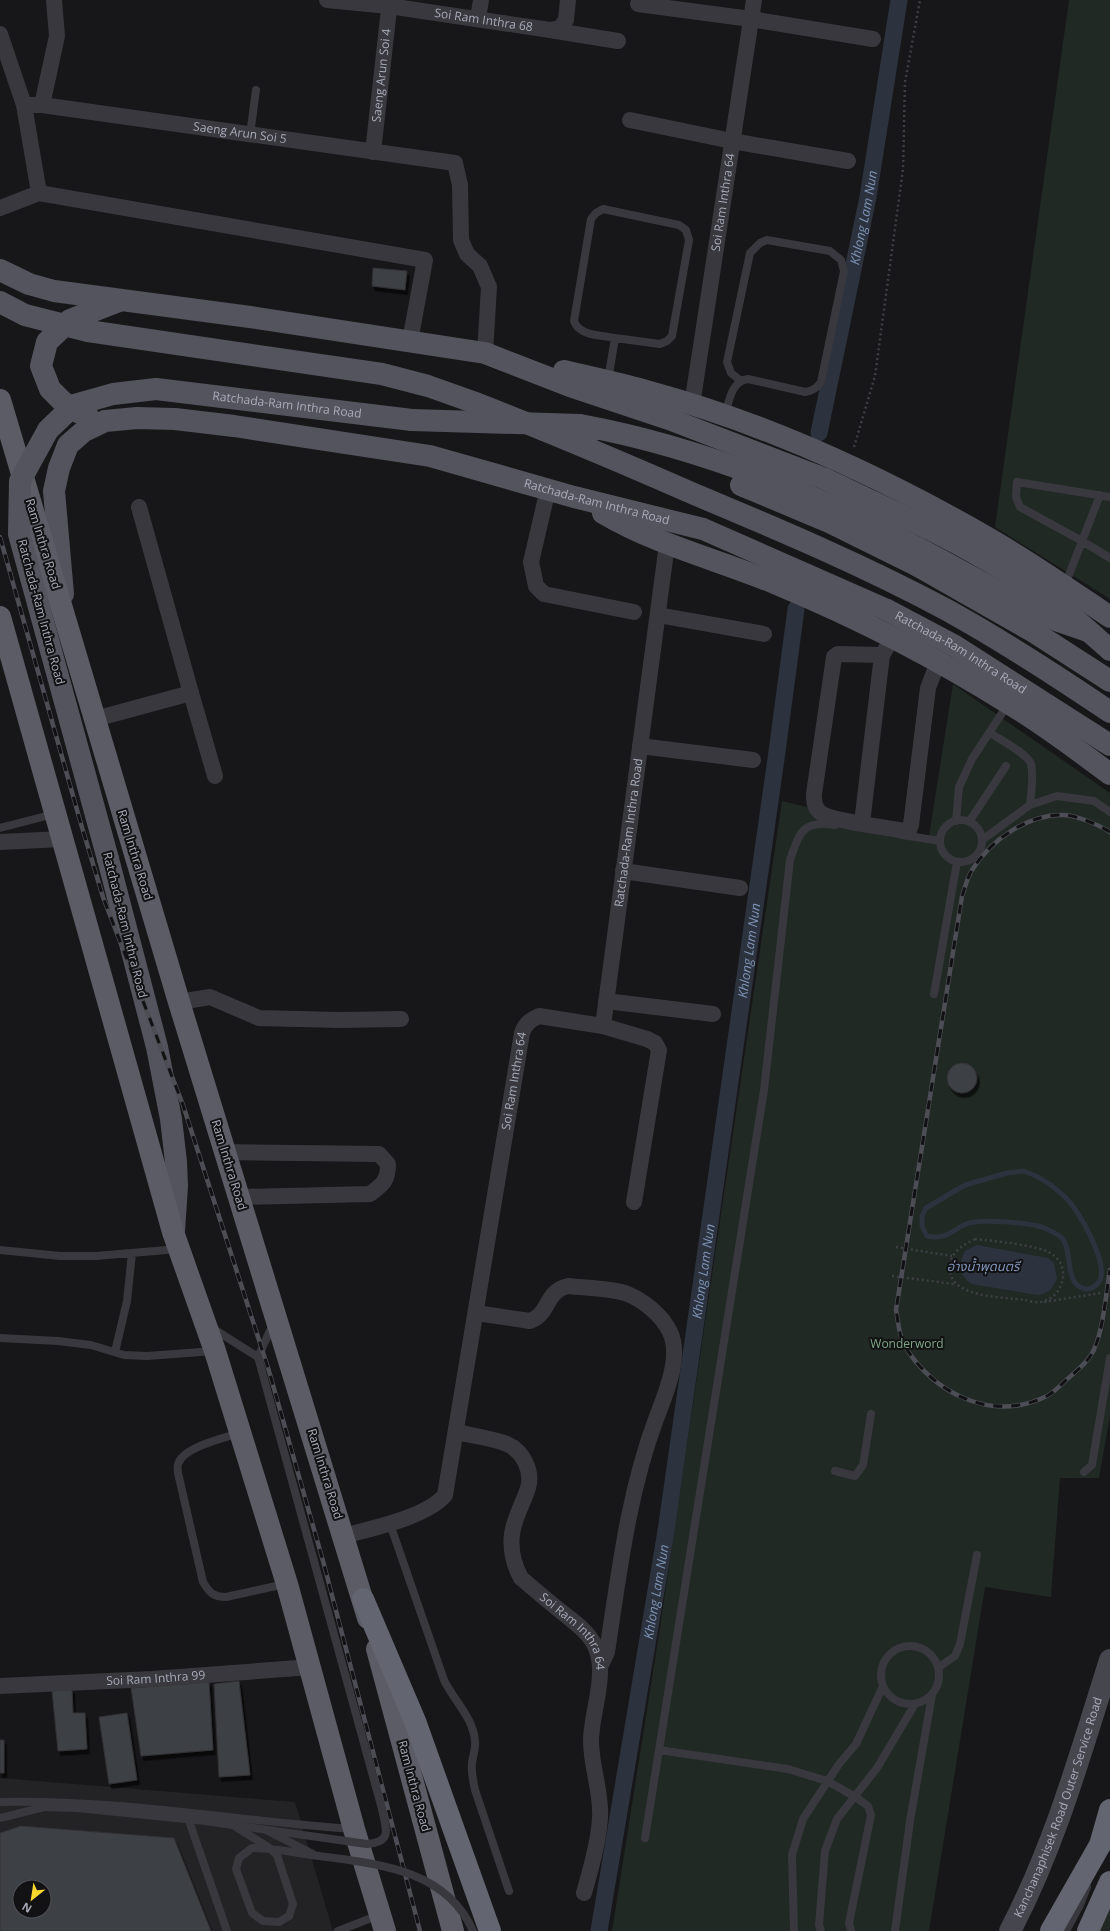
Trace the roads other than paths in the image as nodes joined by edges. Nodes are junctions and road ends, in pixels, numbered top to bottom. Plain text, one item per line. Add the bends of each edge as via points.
1 (54, 0) edge
2 (327, 0) edge
3 (481, 0) edge
4 (568, 0) edge
5 (754, 0) edge
6 (389, 3) edge
7 (638, 4) dead end
8 (478, 18) junction
9 (751, 19) junction
10 (550, 30) junction
11 (0, 34) edge
12 (873, 39) dead end
13 (618, 41) dead end
14 (256, 90) dead end
15 (24, 105) junction
16 (42, 105) junction
17 (630, 120) dead end
18 (250, 135) junction
19 (732, 142) junction
20 (373, 152) junction
21 (848, 161) dead end
22 (39, 193) junction
23 (0, 208) edge
24 (0, 270) edge
25 (120, 301) junction
26 (0, 302) edge
27 (615, 338) junction
28 (410, 341) junction
29 (485, 353) junction
30 (608, 381) junction
31 (741, 381) junction
32 (692, 405) junction
33 (1, 409) edge
34 (724, 416) junction
35 (105, 421) junction
36 (580, 425) junction
37 (548, 489) junction
38 (1100, 496) junction
39 (574, 497) junction
40 (1110, 497) edge
41 (139, 507) dead end
42 (1082, 541) junction
43 (667, 544) junction
44 (1110, 558) edge
45 (1065, 586) junction
46 (634, 612) dead end
47 (64, 613) junction
48 (658, 615) junction
49 (0, 617) edge
50 (1110, 617) edge
51 (764, 634) dead end
52 (1110, 638) edge
53 (887, 647) junction
54 (1110, 650) edge
55 (938, 662) junction
56 (1110, 681) edge
57 (192, 693) junction
58 (1008, 702) junction
59 (1110, 712) edge
60 (95, 719) junction
61 (990, 733) junction
62 (1110, 745) edge
63 (640, 746) junction
64 (753, 760) dead end
65 (1006, 766) dead end
66 (1110, 774) edge
67 (215, 776) dead end
68 (1030, 805) junction
69 (1110, 812) edge
70 (55, 814) junction
71 (956, 821) junction
72 (969, 822) junction
73 (862, 823) junction
74 (0, 828) edge
75 (62, 839) junction
76 (982, 840) junction
77 (940, 841) junction
78 (0, 842) edge
79 (957, 862) junction
80 (623, 871) junction
81 (740, 888) dead end
82 (934, 994) dead end
83 (606, 1001) junction
84 (179, 1002) junction
85 (713, 1014) dead end
86 (401, 1019) dead end
87 (603, 1026) junction
88 (225, 1152) junction
89 (238, 1197) junction
90 (634, 1202) dead end
91 (176, 1241) junction
92 (0, 1250) edge
93 (132, 1253) junction
94 (476, 1313) junction
95 (276, 1318) junction
96 (205, 1324) junction
97 (0, 1338) edge
98 (215, 1351) junction
99 (115, 1352) junction
100 (258, 1356) junction
101 (1110, 1358) edge
102 (871, 1414) dead end
103 (457, 1432) junction
104 (240, 1433) junction
105 (834, 1471) dead end
106 (1084, 1472) dead end
107 (390, 1524) junction
108 (344, 1536) junction
109 (977, 1555) dead end
110 (287, 1584) junction
111 (363, 1599) junction
112 (1110, 1660) edge
113 (311, 1667) junction
114 (600, 1667) junction
115 (939, 1667) junction
116 (0, 1686) edge
117 (883, 1686) junction
118 (932, 1695) junction
119 (915, 1704) junction
120 (659, 1750) junction
121 (827, 1782) junction
122 (854, 1796) junction
123 (0, 1802) edge
124 (1110, 1810) edge
125 (186, 1813) junction
126 (218, 1816) junction
127 (0, 1818) edge
128 (264, 1829) junction
129 (354, 1830) junction
130 (645, 1838) dead end
131 (1100, 1845) junction
132 (317, 1856) junction
133 (1110, 1882) edge
134 (509, 1891) dead end
135 (584, 1893) dead end
136 (382, 1926) edge
137 (227, 1931) edge
138 (338, 1931) edge
139 (453, 1931) edge
140 (474, 1931) edge
141 (490, 1931) edge
142 (794, 1931) edge
143 (821, 1931) edge
144 (851, 1931) edge
145 (895, 1931) edge
146 (1010, 1931) edge
147 (1051, 1931) edge
148 (1066, 1931) edge
149 (1088, 1931) edge

1 - 16 street via 57,36
2 - 6 street, Soi Ram Inthra 68
3 - 8 street
4 - 10 street, Soi Ram Inthra 68 via 566,20 560,28
5 - 9 street, Soi Ram Inthra 64
6 - 8 street, Soi Ram Inthra 68
6 - 20 street, Saeng Arun Soi 4
7 - 9 street
8 - 10 street, Soi Ram Inthra 68
9 - 12 street
9 - 19 street, Soi Ram Inthra 64
10 - 13 street
11 - 15 street
14 - 18 lane
15 - 16 street, Saeng Arun Soi 5
15 - 22 street
16 - 18 street, Saeng Arun Soi 5
17 - 19 street
18 - 20 street, Saeng Arun Soi 5
19 - 21 street
19 - 32 street, Soi Ram Inthra 64
20 - 29 street, Saeng Arun Soi 5 via 455,163 460,184 461,240 467,254 480,266 489,287
22 - 23 street
22 - 28 street via 425,260
24 - 25 main road via 29,284 54,291
25 - 28 main road
25 - 35 main road via 70,320 46,342 41,366 50,389 63,402 78,412
26 - 59 main road, bridge via 25,315 81,330 382,374 428,386 473,402 769,525 868,570 1032,660
27 - 27 lane via 582,332 574,320 591,220 603,209 679,225 686,230 689,240 672,336 660,344
27 - 30 lane
28 - 29 main road
29 - 30 main road
29 - 54 main road, bridge via 570,386 682,424 825,480 922,526 999,568 1054,603
30 - 32 main road
31 - 31 lane via 732,373 727,362 751,250 767,240 833,252 841,260 844,271 821,382 812,390 805,392 748,379
31 - 34 lane via 734,388
32 - 34 main road
33 - 47 highway, Ram Inthra Road
34 - 45 main road via 848,465 970,527
35 - 37 main road, Ratchada-Ram Inthra Road via 137,418 175,419 430,456
35 - 47 main road, Ratchada-Ram Inthra Road via 84,431 68,445 54,491
36 - 52 main road via 658,442 777,483 892,535 1033,610
36 - 56 main road, Ratchada-Ram Inthra Road, bridge via 687,464 848,531 918,566 1034,632
36 - 91 main road, Ratchada-Ram Inthra Road, bridge via 412,420 156,389 113,394 74,405 48,430 20,481 19,534 108,859 157,1048 172,1119 177,1186
37 - 39 main road, Ratchada-Ram Inthra Road
37 - 46 street via 531,562 536,586 544,594
38 - 40 lane
38 - 42 lane
38 - 42 lane via 1017,482 1016,497 1020,507
39 - 43 main road via 612,519
39 - 62 main road, Ratchada-Ram Inthra Road, bridge via 703,529 887,610 955,646
41 - 57 street
42 - 44 lane
42 - 45 lane
43 - 48 street, Ratchada-Ram Inthra Road
43 - 53 main road via 776,584 860,621
45 - 50 main road
47 - 60 highway, Ram Inthra Road
48 - 51 street
48 - 63 street, Ratchada-Ram Inthra Road
49 - 70 highway
53 - 55 main road
53 - 73 street
53 - 73 street via 838,654 834,657 814,794 815,807 821,813
55 - 58 main road
55 - 73 street via 928,688 910,828 906,831
57 - 60 street
57 - 67 street
58 - 61 lane
58 - 66 main road
60 - 84 highway, Ram Inthra Road
61 - 68 lane via 1024,755 1030,762
61 - 71 lane via 972,759 959,787
63 - 64 street
63 - 80 street, Ratchada-Ram Inthra Road
65 - 72 lane
68 - 69 lane via 1057,796 1094,801
68 - 76 lane
70 - 74 lane
70 - 75 highway
71 - 72 lane
71 - 77 lane via 945,828
72 - 76 lane via 979,830
75 - 78 street
75 - 91 highway
76 - 79 lane via 977,855 964,862
77 - 79 lane via 945,854 950,860
77 - 120 lane via 820,823 809,825 799,836 790,860 764,1090
79 - 82 lane
80 - 81 street
80 - 83 street, Ratchada-Ram Inthra Road
83 - 85 street
83 - 87 street, Ratchada-Ram Inthra Road
84 - 86 street via 210,997 259,1018
84 - 88 highway, Ram Inthra Road
87 - 90 street, Soi Ram Inthra 64 via 646,1039 659,1050
87 - 94 street, Soi Ram Inthra 64 via 539,1016 531,1019 525,1026
88 - 89 highway, Ram Inthra Road
88 - 89 street via 379,1154 388,1164 388,1174 383,1184 370,1194
89 - 95 highway, Ram Inthra Road
91 - 93 lane
91 - 96 highway
92 - 93 lane via 68,1256
93 - 99 lane via 127,1301
94 - 103 street, Soi Ram Inthra 64
94 - 114 street via 530,1321 542,1314 556,1291 560,1288 575,1287 624,1292 633,1296 652,1309 670,1332 674,1347 672,1370 635,1484 607,1652
95 - 100 lane
95 - 108 highway, Ram Inthra Road
96 - 98 highway
96 - 100 lane
97 - 99 lane via 91,1345
98 - 99 lane via 147,1356
98 - 104 highway
100 - 128 lane, bridge via 387,1831 382,1841 367,1844
101 - 106 lane via 1092,1465
102 - 105 lane via 863,1465 855,1476
103 - 107 street, Soi Ram Inthra 64 via 445,1495 434,1506
103 - 114 street, Soi Ram Inthra 64 via 509,1445 519,1452 526,1463 529,1482 512,1535 511,1550 516,1568 521,1578 585,1631 599,1655
104 - 110 highway
104 - 110 lane via 195,1448 184,1454 178,1464 203,1582 209,1593 218,1597
107 - 108 street, Soi Ram Inthra 64
107 - 134 lane via 444,1680 469,1719 474,1733 472,1775 475,1790
108 - 111 highway, Ram Inthra Road
109 - 115 lane via 960,1644 955,1656
110 - 113 highway
111 - 139 highway, Ram Inthra Road
111 - 141 highway via 415,1721
112 - 146 main road, Kanchanaphisek Road Outer Service Road via 1058,1824 1030,1892
113 - 116 street, Soi Ram Inthra 99 via 152,1679
113 - 129 highway
114 - 135 street, Soi Ram Inthra 64 via 591,1741 601,1804 600,1819 598,1840
115 - 117 lane via 935,1658 920,1646 900,1646 885,1658 881,1677
115 - 118 lane via 939,1682
117 - 119 lane via 896,1700 905,1704
117 - 121 lane via 856,1744
118 - 119 lane
118 - 145 lane via 910,1821
119 - 122 lane via 877,1768
120 - 121 lane via 788,1769
120 - 130 lane
121 - 122 lane
121 - 142 lane via 803,1820 792,1855
122 - 143 lane via 837,1819 825,1851 819,1925
122 - 144 lane via 868,1806 871,1815 849,1922
123 - 125 lane via 40,1801
124 - 131 highway
125 - 126 lane
125 - 137 lane
126 - 129 lane
126 - 132 lane, bridge via 268,1847 277,1855 293,1904 289,1916 279,1922 263,1921 252,1914 236,1869 239,1858 252,1848
127 - 128 lane, bridge via 44,1807 77,1808
128 - 132 lane, bridge
129 - 136 highway
131 - 147 highway
131 - 148 lane via 1080,1905
132 - 140 lane, bridge via 379,1864 418,1876 457,1905
133 - 149 highway
136 - 138 lane

